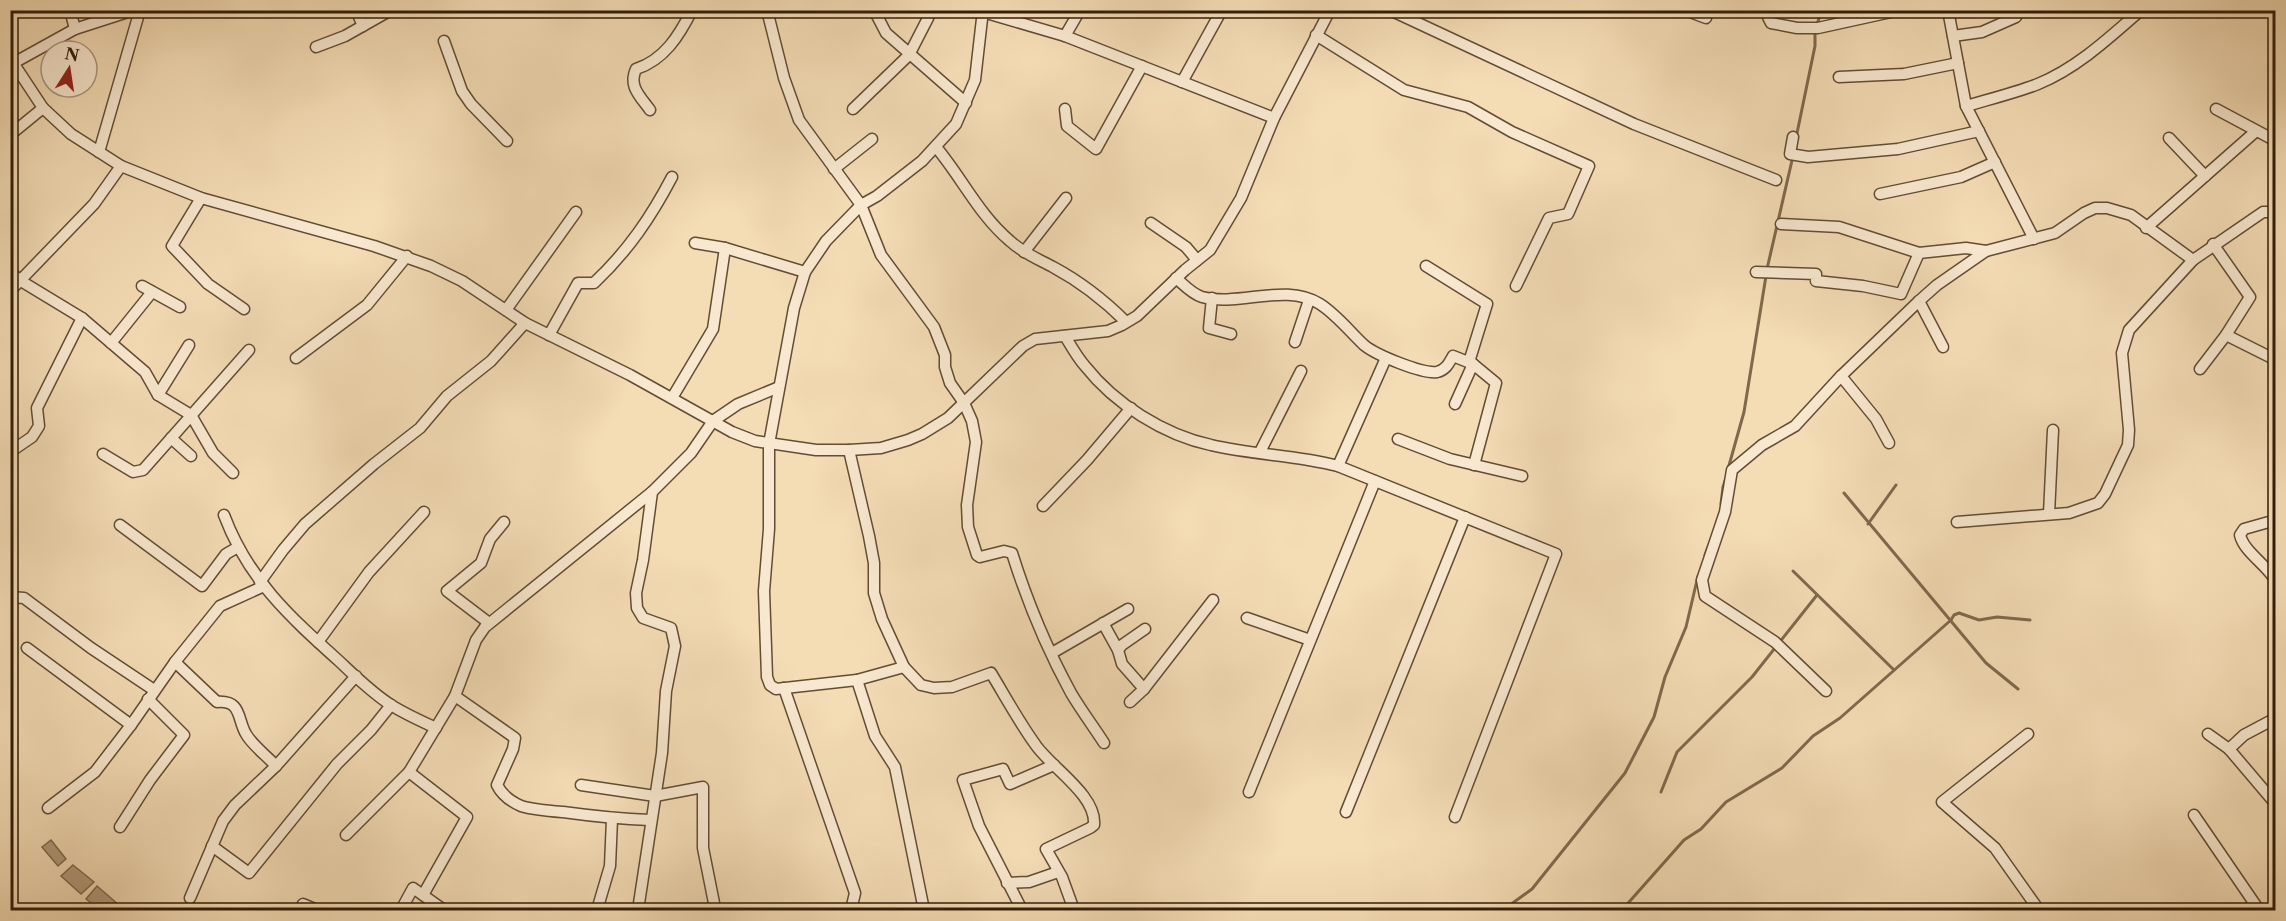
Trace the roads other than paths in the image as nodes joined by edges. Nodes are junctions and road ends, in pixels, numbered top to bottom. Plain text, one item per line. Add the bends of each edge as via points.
1 (70, 10) edge
2 (134, 10) edge
3 (140, 10) edge
4 (356, 10) edge
5 (391, 10) edge
6 (692, 10) edge
7 (767, 10) edge
8 (874, 10) edge
9 (1080, 10) edge
10 (1330, 10) edge
11 (1390, 10) edge
12 (1685, 10) edge
13 (1769, 10) edge
14 (1900, 10) edge
15 (1948, 10) edge
16 (2141, 10) edge
17 (983, 11) edge
18 (1219, 15) dead end
19 (2016, 17) dead end
20 (928, 18) dead end
21 (1706, 18) dead end
22 (363, 26) junction
23 (75, 29) junction
24 (1317, 35) junction
25 (1065, 36) junction
26 (1953, 36) junction
27 (444, 40) dead end
28 (316, 47) dead end
29 (909, 55) junction
30 (12, 62) edge
31 (1958, 63) junction
32 (1142, 66) junction
33 (1839, 77) dead end
34 (1182, 82) junction
35 (966, 103) junction
36 (1966, 106) junction
37 (43, 108) junction
38 (853, 109) dead end
39 (1065, 109) dead end
40 (2216, 109) dead end
41 (650, 110) dead end
42 (1274, 118) junction
43 (1979, 131) junction
44 (2255, 132) junction
45 (10, 135) edge
46 (1793, 137) dead end
47 (2169, 138) dead end
48 (872, 139) dead end
49 (507, 141) dead end
50 (2276, 141) edge
51 (936, 147) junction
52 (99, 152) junction
53 (1995, 162) junction
54 (121, 166) junction
55 (834, 169) junction
56 (2205, 176) junction
57 (672, 177) dead end
58 (1776, 180) dead end
59 (1880, 194) dead end
60 (201, 198) junction
61 (1066, 198) dead end
62 (861, 205) junction
63 (576, 212) dead end
64 (2276, 212) edge
65 (1151, 223) dead end
66 (1781, 224) dead end
67 (2146, 228) junction
68 (2034, 239) junction
69 (695, 243) dead end
70 (2213, 244) junction
71 (725, 249) junction
72 (1986, 251) junction
73 (1024, 252) junction
74 (1919, 253) junction
75 (407, 256) junction
76 (1197, 260) junction
77 (2193, 260) junction
78 (1426, 266) dead end
79 (10, 272) edge
80 (805, 272) junction
81 (1763, 273) dead end
82 (1176, 278) junction
83 (21, 281) junction
84 (1516, 286) dead end
85 (10, 291) edge
86 (1212, 298) junction
87 (1309, 300) junction
88 (1918, 301) junction
89 (180, 307) dead end
90 (244, 309) dead end
91 (506, 310) junction
92 (82, 318) junction
93 (1126, 322) junction
94 (525, 323) junction
95 (1231, 334) dead end
96 (549, 335) junction
97 (2226, 335) junction
98 (1065, 336) junction
99 (1295, 342) dead end
100 (111, 343) junction
101 (189, 345) dead end
102 (1943, 347) dead end
103 (249, 350) dead end
104 (296, 358) dead end
105 (1386, 358) junction
106 (2276, 360) edge
107 (1471, 363) junction
108 (2200, 369) dead end
109 (1301, 371) dead end
110 (1841, 376) junction
111 (779, 387) junction
112 (158, 395) junction
113 (672, 398) junction
114 (963, 403) junction
115 (1455, 404) dead end
116 (1131, 408) junction
117 (191, 415) junction
118 (714, 421) junction
119 (2052, 430) dead end
120 (171, 438) junction
121 (1398, 439) dead end
122 (1889, 443) dead end
123 (769, 444) junction
124 (849, 450) junction
125 (10, 452) edge
126 (1260, 452) junction
127 (103, 454) dead end
128 (191, 456) dead end
129 (1474, 465) junction
130 (1338, 466) junction
131 (233, 473) dead end
132 (1522, 476) dead end
133 (1375, 481) junction
134 (652, 492) junction
135 (1043, 506) dead end
136 (424, 512) dead end
137 (2049, 514) junction
138 (224, 515) dead end
139 (1465, 517) junction
140 (2276, 520) edge
141 (504, 522) dead end
142 (1957, 522) dead end
143 (120, 525) dead end
144 (238, 547) junction
145 (2276, 581) edge
146 (262, 584) junction
147 (10, 597) edge
148 (1214, 600) dead end
149 (1128, 609) dead end
150 (1247, 618) dead end
151 (489, 623) junction
152 (1103, 623) junction
153 (1145, 629) dead end
154 (1310, 640) junction
155 (318, 642) junction
156 (27, 648) dead end
157 (1118, 650) junction
158 (1052, 653) junction
159 (175, 662) junction
160 (904, 667) junction
161 (356, 676) junction
162 (857, 681) junction
163 (784, 688) junction
164 (1144, 689) junction
165 (1826, 691) dead end
166 (151, 694) junction
167 (455, 696) junction
168 (1130, 702) dead end
169 (391, 705) junction
170 (2276, 718) edge
171 (131, 725) junction
172 (436, 728) junction
173 (2028, 734) dead end
174 (2208, 734) dead end
175 (1104, 743) dead end
176 (2229, 749) junction
177 (1054, 765) junction
178 (276, 766) junction
179 (409, 772) junction
180 (581, 785) dead end
181 (1249, 792) dead end
182 (655, 796) junction
183 (2274, 802) edge
184 (48, 808) dead end
185 (1346, 812) dead end
186 (2194, 815) dead end
187 (1455, 817) dead end
188 (612, 819) junction
189 (650, 820) junction
190 (120, 827) dead end
191 (346, 835) dead end
192 (212, 846) junction
193 (1058, 872) junction
194 (1007, 883) junction
195 (423, 895) junction
196 (190, 898) dead end
197 (300, 910) edge
198 (316, 910) edge
199 (401, 910) edge
200 (444, 910) edge
201 (597, 910) edge
202 (638, 910) edge
203 (714, 910) edge
204 (851, 910) edge
205 (924, 910) edge
206 (1022, 910) edge
207 (1074, 910) edge
208 (2036, 910) edge
209 (2259, 910) edge

1 - 23 street
2 - 23 street
3 - 52 street
4 - 22 street
5 - 22 street
6 - 41 street via 664,54 636,69 632,77 633,86
7 - 55 street via 799,120
8 - 29 street via 886,33
9 - 25 street
10 - 24 street
11 - 58 street via 1634,124
12 - 21 street
13 - 14 street via 1771,23 1797,28
15 - 26 street
16 - 36 street via 2098,48 2069,67 2039,83
17 - 25 street
17 - 35 street via 975,80
18 - 34 street
19 - 26 street via 1982,32
20 - 29 street
22 - 28 street
23 - 30 street
24 - 42 street
24 - 84 street via 1404,90 1468,107 1512,132 1589,166 1568,214 1549,218
25 - 32 street
26 - 31 street
27 - 49 street via 462,91
29 - 35 street
29 - 38 street
30 - 37 street
31 - 33 street via 1904,74
31 - 36 street
32 - 34 street
32 - 39 street via 1096,149 1067,126
34 - 42 street
35 - 51 street via 956,124
36 - 43 street
37 - 45 street
37 - 52 street via 71,134
40 - 44 street
42 - 76 street via 1241,198 1210,250
43 - 46 street via 1898,149 1808,157 1792,154
43 - 53 street
44 - 50 street
44 - 56 street
47 - 56 street
48 - 55 street
51 - 62 street
51 - 73 street via 997,229
52 - 54 street
53 - 59 street via 1961,177
53 - 68 street
54 - 60 street
54 - 83 street via 94,204
55 - 62 street
56 - 67 street
57 - 96 street via 650,218 603,274 594,283 578,284
60 - 75 street
60 - 90 street via 172,246 208,284
61 - 73 street
62 - 80 street via 825,241
62 - 114 street via 881,255 934,327 950,383
63 - 91 street
64 - 70 street via 2263,212
65 - 76 street via 1186,247
66 - 74 street via 1839,227
67 - 68 street via 2130,215 2095,208 2055,233
67 - 77 street
68 - 72 street
69 - 71 street
70 - 77 street
70 - 97 street via 2250,297
71 - 80 street
71 - 113 street via 713,329
72 - 74 street via 1966,248
72 - 88 street
73 - 93 street via 1098,294
74 - 81 street via 1901,294 1816,281 1815,274
75 - 91 street via 462,281
75 - 104 street via 368,305
76 - 82 street
77 - 137 street via 2125,338 2122,353 2128,445 2105,494 2098,503 2084,509
78 - 107 street via 1486,304
79 - 83 street
80 - 111 street
82 - 86 street via 1192,292
82 - 93 street
83 - 85 street
83 - 92 street
86 - 87 street via 1297,295
86 - 95 street via 1209,328
87 - 99 street
87 - 105 street via 1320,304 1366,346
88 - 102 street
88 - 110 street
89 - 100 street via 147,289
91 - 94 street
92 - 100 street
92 - 125 street via 37,408 39,426 32,437
93 - 98 street via 1108,331
94 - 96 street
94 - 146 street via 491,361 447,396 420,428 305,524
96 - 113 street
97 - 106 street
97 - 108 street
98 - 114 street via 1035,339 1023,346
98 - 116 street via 1084,366
100 - 112 street via 145,372
101 - 112 street
103 - 117 street
105 - 107 street via 1437,372 1445,369 1453,356
105 - 130 street
107 - 115 street
107 - 129 street via 1496,383
109 - 126 street
110 - 122 street via 1876,419
110 - 165 street via 1795,426 1762,445 1732,470 1725,512 1702,580 1706,596 1778,644
111 - 118 street via 738,404
111 - 123 street
112 - 117 street
113 - 118 street
114 - 124 street via 948,418 908,440 881,448
114 - 158 street via 976,442 967,505 973,547 980,557 1012,553
116 - 126 street via 1178,436 1212,446
116 - 135 street
117 - 120 street
117 - 131 street via 213,453
118 - 123 street via 732,432
118 - 134 street via 691,453
119 - 137 street
120 - 127 street via 138,472
120 - 128 street
121 - 129 street
123 - 124 street
123 - 163 street via 764,591 766,677 776,689
124 - 160 street via 874,563 874,593
126 - 130 street
129 - 132 street
130 - 133 street
133 - 139 street
133 - 154 street
134 - 151 street
134 - 182 street via 637,608 643,618 670,628 675,646 666,690
136 - 155 street via 369,572
137 - 142 street
138 - 144 street
139 - 185 street
139 - 187 street via 1556,554
140 - 145 street via 2244,529 2240,535
141 - 151 street via 490,539 481,563 447,591
143 - 144 street via 202,586 226,554
144 - 146 street
146 - 155 street via 281,608
146 - 159 street via 220,606
147 - 166 street via 24,598
148 - 164 street
149 - 152 street
150 - 154 street
151 - 167 street via 476,640
152 - 157 street
152 - 158 street
153 - 157 street
154 - 181 street
155 - 161 street
156 - 171 street
157 - 164 street via 1122,664
158 - 175 street
159 - 166 street
159 - 178 street via 217,702 226,701 233,706 246,734
160 - 162 street
160 - 177 street via 921,685 934,688 952,687 991,673 1034,744
161 - 169 street
161 - 178 street
162 - 163 street
162 - 205 street via 875,736 894,767
163 - 204 street via 855,893
164 - 168 street
166 - 171 street
166 - 190 street via 184,735
167 - 172 street
167 - 188 street via 515,738 497,785 511,801
169 - 172 street
169 - 192 street via 337,764 249,873
170 - 176 street via 2244,735
171 - 184 street via 95,772
172 - 179 street
173 - 208 street via 1942,802 1995,848
174 - 176 street
176 - 183 street
177 - 193 street via 1068,777 1095,816 1090,828 1046,849
177 - 194 street via 1010,783 1003,769 963,780 979,826
178 - 192 street via 235,805
179 - 191 street
179 - 195 street via 466,817
180 - 182 street
182 - 189 street
182 - 203 street via 703,787 703,848
186 - 209 street
188 - 189 street
188 - 201 street via 610,866
189 - 202 street
192 - 196 street
193 - 194 street via 1029,882
193 - 207 street
194 - 206 street
195 - 199 street via 413,888
195 - 200 street
197 - 198 street via 303,904

